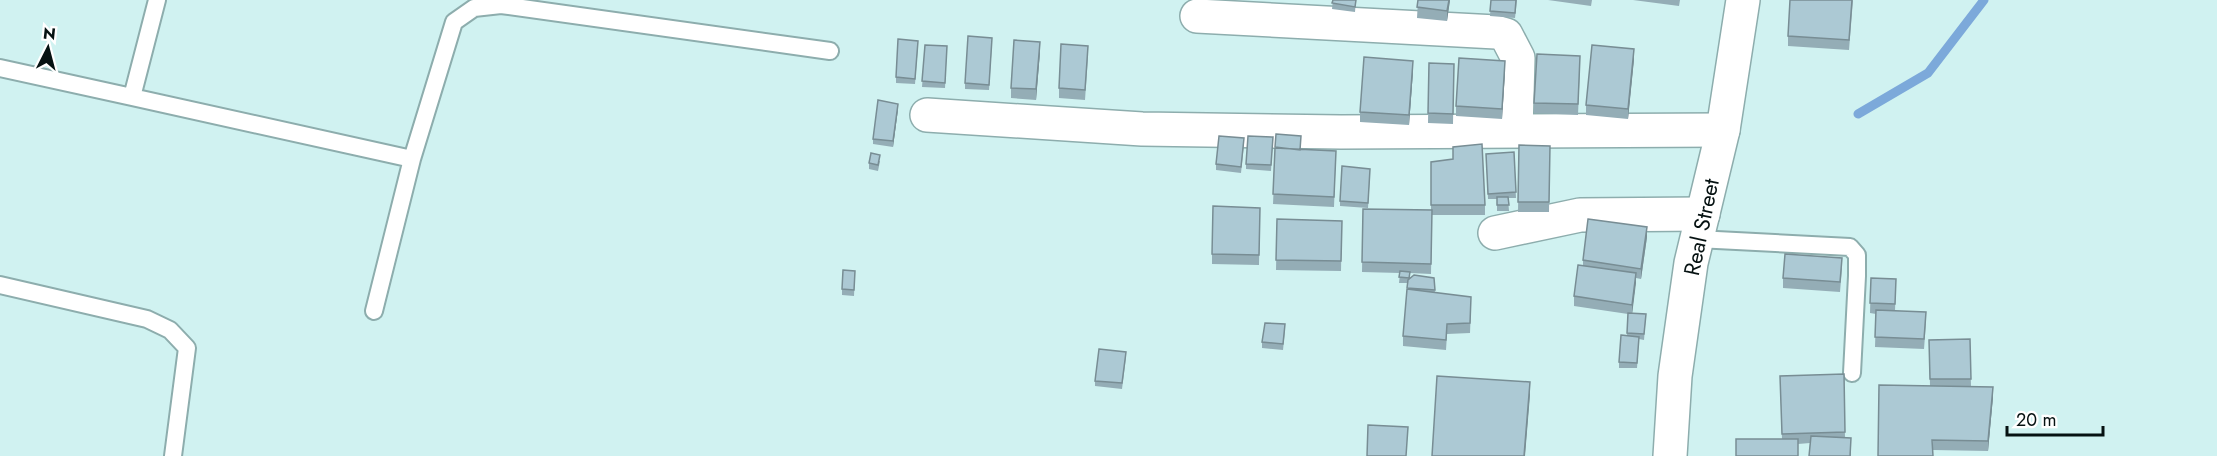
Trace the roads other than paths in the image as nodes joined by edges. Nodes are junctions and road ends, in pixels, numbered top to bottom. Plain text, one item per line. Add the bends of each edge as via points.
1 (156, 0) edge
2 (1743, 0) edge
3 (1197, 16) dead end
4 (830, 51) dead end
5 (0, 68) edge
6 (132, 97) junction
7 (927, 115) dead end
8 (1723, 130) junction
9 (1516, 131) junction
10 (412, 159) junction
11 (1700, 227) junction
12 (1495, 233) dead end
13 (0, 285) edge
14 (374, 311) dead end
15 (1852, 373) dead end
16 (173, 456) edge
17 (1670, 456) edge

1 - 6 lane
2 - 8 street, Real Street
3 - 9 street via 1496,32 1506,36 1518,58
4 - 10 lane via 501,5 474,8 454,22
5 - 6 lane
6 - 10 lane
7 - 9 street via 1142,129
8 - 9 street
8 - 11 street, Real Street
10 - 14 lane
11 - 12 street via 1580,215
11 - 15 lane via 1850,247 1857,255
11 - 17 street, Real Street via 1675,376
13 - 16 lane via 147,319 170,330 187,348

